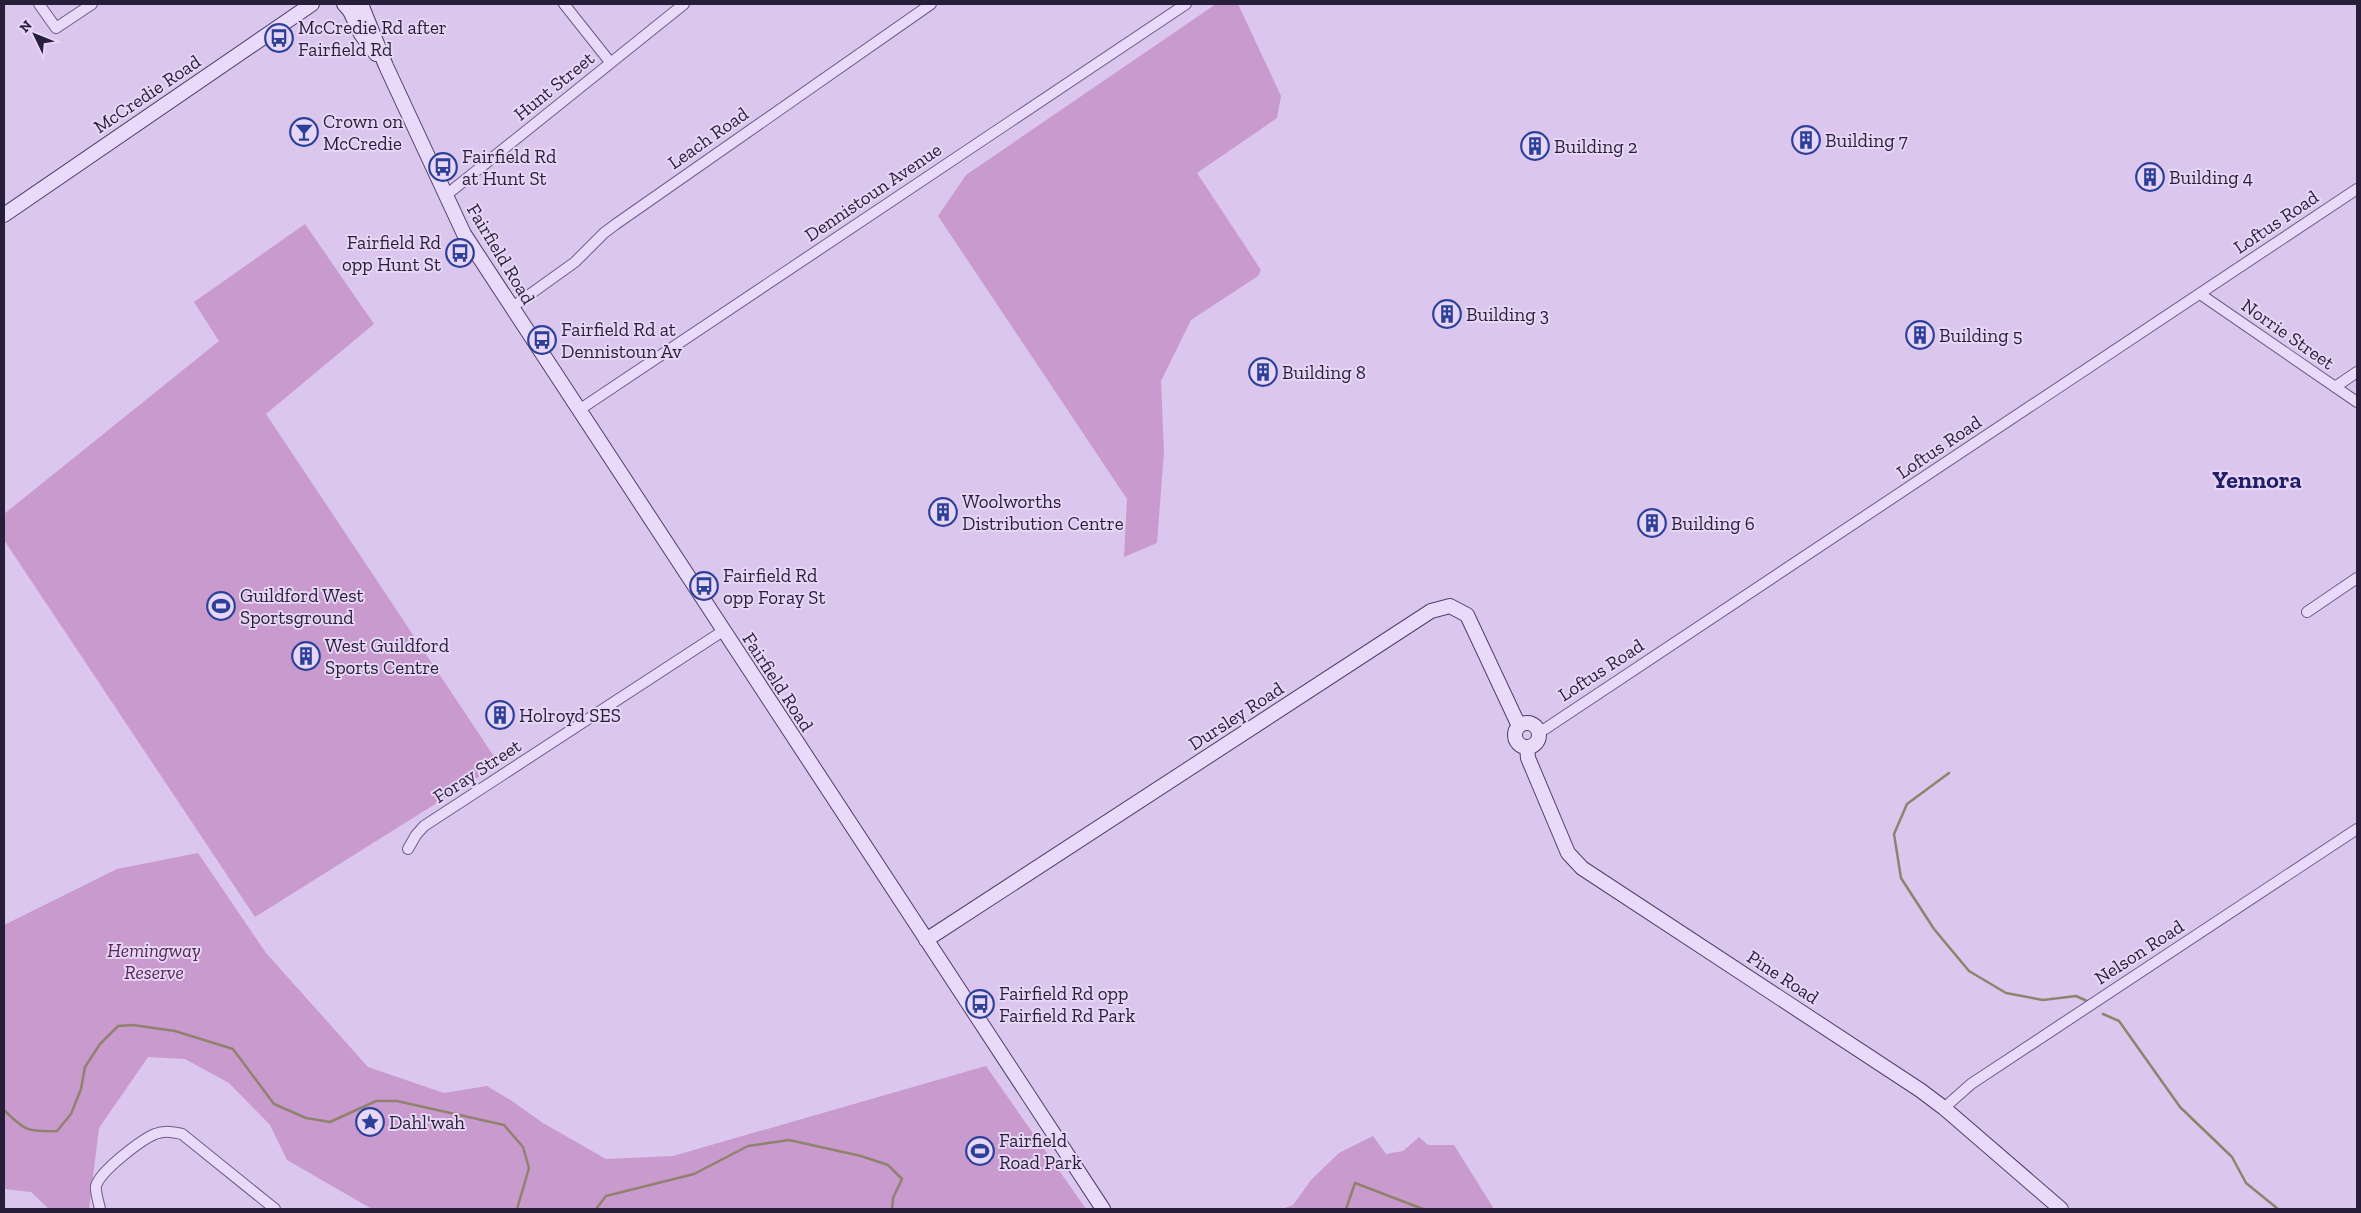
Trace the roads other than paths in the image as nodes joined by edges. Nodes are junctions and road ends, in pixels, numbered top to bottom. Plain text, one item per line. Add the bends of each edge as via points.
1 (39, 4) edge
2 (92, 4) edge
3 (312, 4) edge
4 (344, 4) edge
5 (361, 4) edge
6 (564, 4) edge
7 (684, 4) edge
8 (931, 4) edge
9 (1186, 4) edge
10 (610, 62) junction
11 (386, 66) junction
12 (2357, 189) edge
13 (445, 196) junction
14 (4, 216) edge
15 (2200, 294) junction
16 (511, 308) junction
17 (2357, 372) edge
18 (2335, 387) junction
19 (2357, 402) edge
20 (579, 410) junction
21 (2357, 578) edge
22 (2308, 612) dead end
23 (722, 631) junction
24 (1519, 726) junction
25 (1538, 730) junction
26 (1527, 747) junction
27 (2357, 829) edge
28 (408, 849) dead end
29 (926, 940) junction
30 (1944, 1108) junction
31 (100, 1209) edge
32 (275, 1209) edge
33 (1103, 1209) edge
34 (2062, 1209) edge

1 - 2 street via 56,28
3 - 14 street, McCredie Road
4 - 11 street via 361,34
5 - 11 street, Fairfield Road
6 - 10 street
7 - 10 street, Hunt Street
8 - 16 street, Leach Road via 616,224 575,262
9 - 20 street, Dennistoun Avenue
10 - 13 street, Hunt Street
11 - 13 street, Fairfield Road
12 - 15 street, Loftus Road
13 - 16 street, Fairfield Road via 464,234
15 - 18 street, Norrie Street
15 - 25 street, Loftus Road via 1545,729
16 - 20 street, Fairfield Road
17 - 18 street
18 - 19 street, Norrie Street
20 - 23 street, Fairfield Road
21 - 22 street
23 - 28 street, Foray Street via 424,826
23 - 29 street, Fairfield Road
24 - 25 street via 1530,723
24 - 26 street via 1515,732 1516,739
24 - 29 street, Dursley Road via 1467,615 1450,606 1431,611
25 - 26 street via 1537,742
26 - 30 street, Pine Road via 1528,758 1568,853 1582,868
27 - 30 street, Nelson Road via 1971,1084
29 - 33 street, Fairfield Road
30 - 34 street, Pine Road
31 - 32 street via 96,1186 102,1175 130,1150 154,1134 168,1131 182,1134

